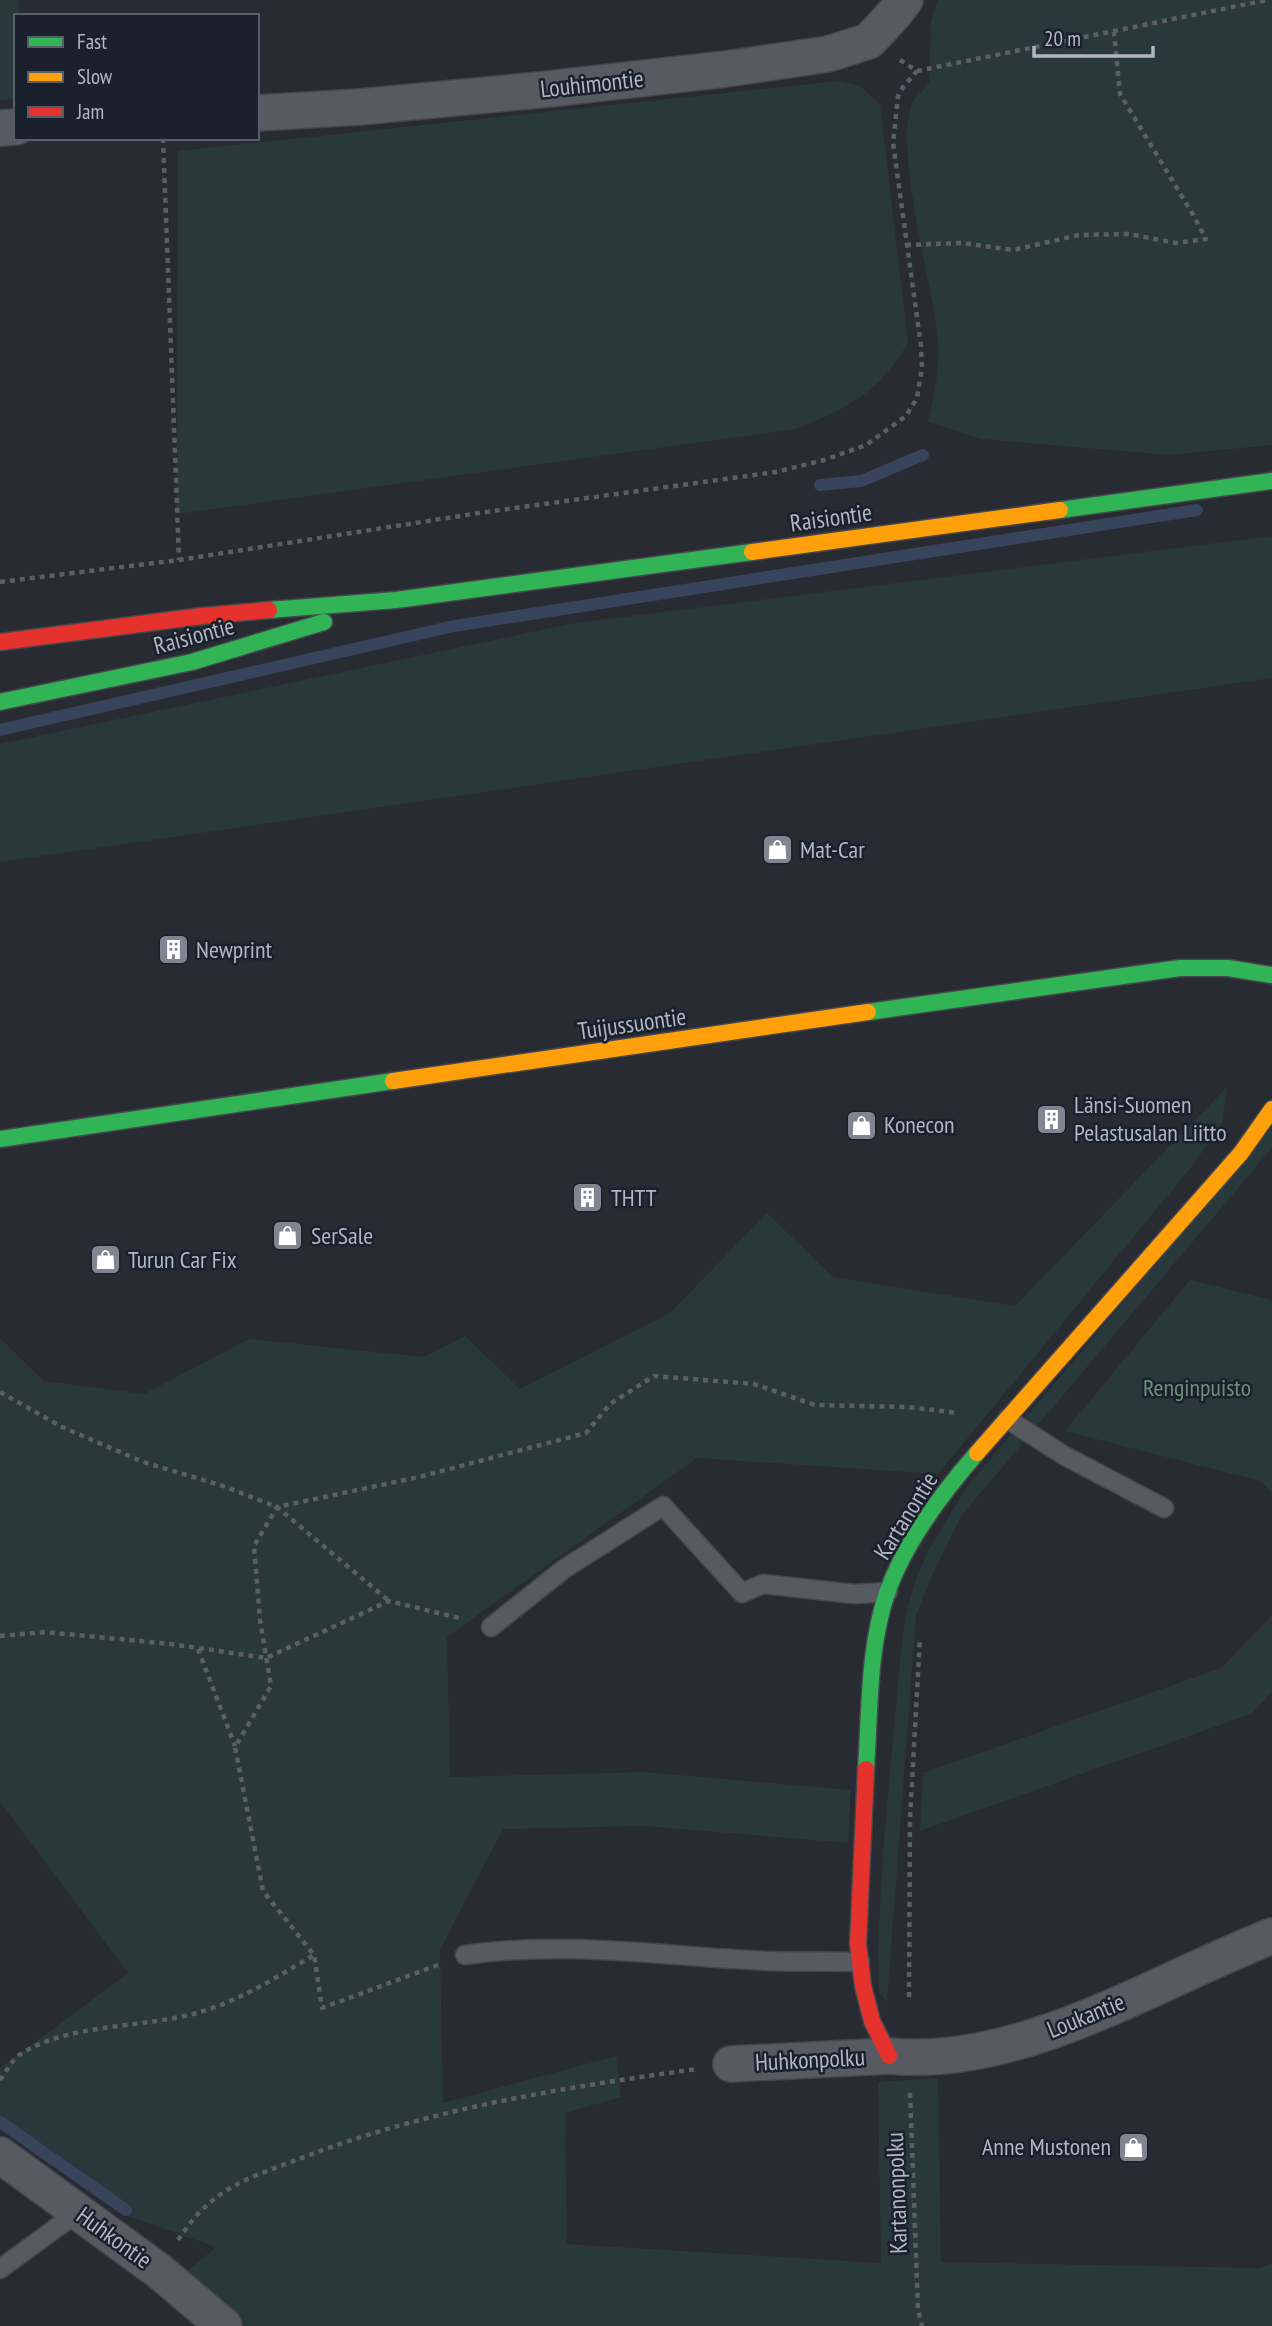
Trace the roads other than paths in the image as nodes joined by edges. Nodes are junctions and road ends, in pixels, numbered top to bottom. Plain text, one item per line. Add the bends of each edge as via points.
1 (905, 0) edge
2 (259, 113) edge
3 (1272, 481) edge
4 (396, 600) junction
5 (0, 642) edge
6 (0, 702) edge
7 (1272, 975) edge
8 (1272, 1109) edge
9 (0, 1139) edge
10 (1007, 1419) junction
11 (1164, 1508) dead end
12 (888, 1592) junction
13 (491, 1626) road end
14 (1272, 1936) edge
15 (465, 1955) road end
16 (860, 1962) junction
17 (899, 2057) junction
18 (731, 2064) road end
19 (0, 2155) edge
20 (78, 2212) junction
21 (0, 2269) edge
22 (224, 2326) edge

1 - 2 street, Louhimontie via 869,41 828,54 539,90
3 - 4 street, Raisiontie
4 - 5 street, Raisiontie via 202,616
4 - 6 street, Raisiontie via 192,662
7 - 9 street, Tuijussuontie via 1227,968 1180,968 1119,975
8 - 10 street, Kartanontie via 1241,1153
10 - 11 lane via 1065,1456
10 - 12 street, Kartanontie via 935,1505
12 - 13 lane via 854,1594 763,1584 742,1593 663,1506 564,1569
12 - 16 street, Kartanontie via 876,1639 872,1685
14 - 17 street, Loukantie via 1096,2015 1047,2032 995,2047
15 - 16 lane via 504,1949 643,1951 769,1961
16 - 17 street, Kartanontie via 872,2021
17 - 18 street, Huhkonpolku
19 - 20 street, Huhkontie
20 - 21 lane
20 - 22 street, Huhkontie

